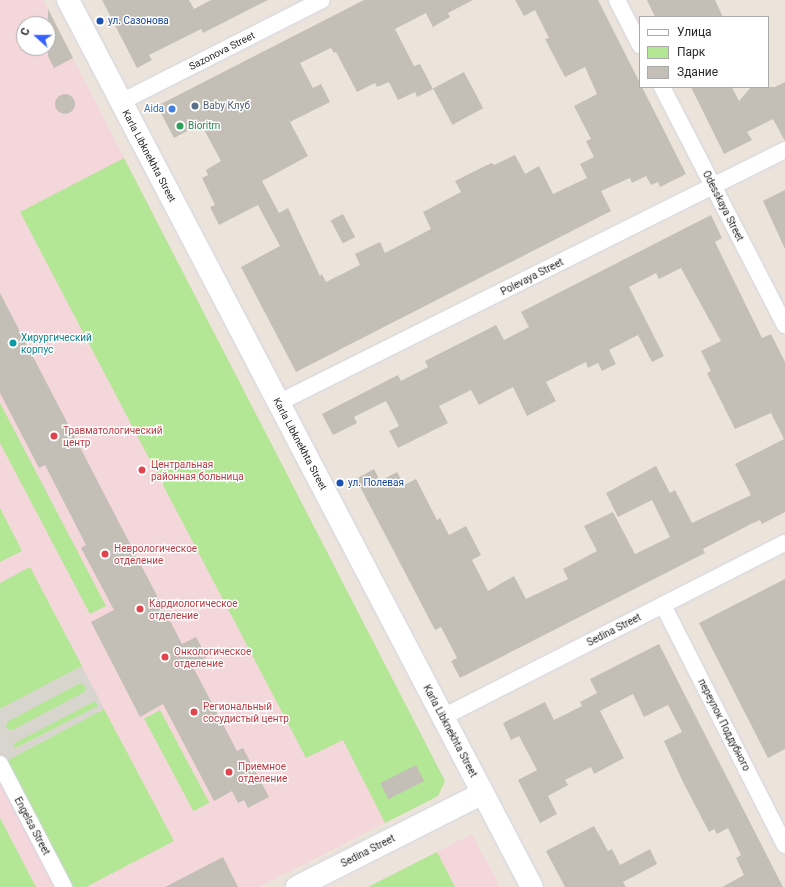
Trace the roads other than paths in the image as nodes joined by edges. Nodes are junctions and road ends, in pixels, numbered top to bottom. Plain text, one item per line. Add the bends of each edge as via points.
1 (68, 0) edge
2 (322, 0) edge
3 (617, 0) edge
4 (639, 43) edge
5 (663, 88) edge
6 (121, 102) junction
7 (785, 150) edge
8 (713, 186) junction
9 (785, 325) edge
10 (278, 403) junction
11 (785, 543) edge
12 (663, 605) junction
13 (443, 717) junction
14 (0, 764) edge
15 (483, 793) junction
16 (785, 845) edge
17 (64, 887) edge
18 (297, 887) edge
19 (532, 887) edge

1 - 6 street, Karla Libknekhta Street
2 - 6 street, Sazonova Street
3 - 4 street
5 - 8 street, Odesskaya Street
6 - 10 street, Karla Libknekhta Street
7 - 8 street, Polevaya Street
8 - 9 street, Odesskaya Street
8 - 10 street, Polevaya Street
10 - 13 street, Karla Libknekhta Street
11 - 12 street, Sedina Street
12 - 13 street, Sedina Street
12 - 16 street, переулок Поддубного
13 - 15 street, Karla Libknekhta Street
14 - 17 street, Engelsa Street
15 - 18 street, Sedina Street
15 - 19 street, Karla Libknekhta Street

